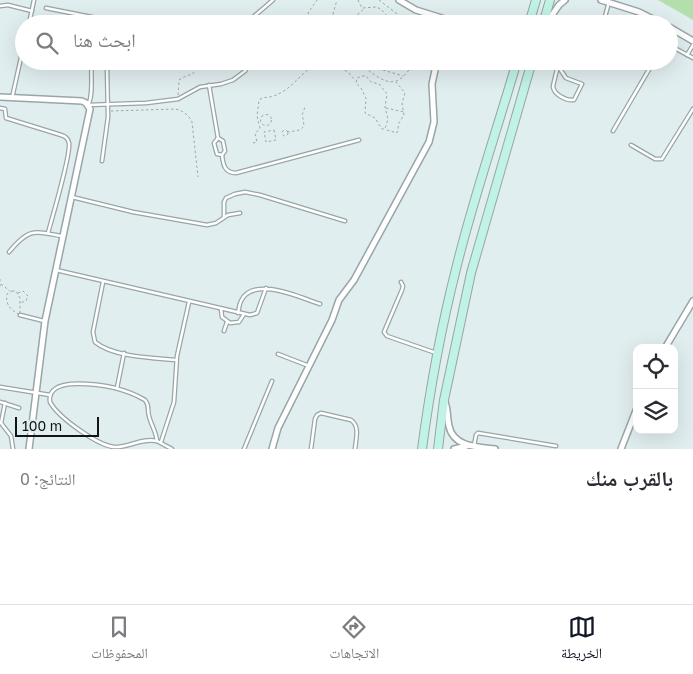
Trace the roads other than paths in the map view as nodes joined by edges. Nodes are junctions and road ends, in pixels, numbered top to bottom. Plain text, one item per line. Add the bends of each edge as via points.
1 (34, 0) edge
2 (273, 0) edge
3 (399, 0) edge
4 (536, 0) edge
5 (550, 0) edge
6 (565, 0) edge
7 (601, 0) edge
8 (609, 2) junction
9 (0, 6) edge
10 (46, 8) dead end
11 (32, 10) junction
12 (31, 15) edge
13 (84, 15) edge
14 (256, 15) edge
15 (430, 15) edge
16 (532, 15) edge
17 (546, 15) edge
18 (551, 15) edge
19 (606, 15) edge
20 (645, 15) edge
21 (678, 32) edge
22 (693, 41) edge
23 (693, 45) edge
24 (678, 50) edge
25 (688, 55) junction
26 (693, 58) edge
27 (18, 70) edge
28 (92, 70) edge
29 (107, 70) edge
30 (246, 70) edge
31 (435, 70) edge
32 (514, 70) edge
33 (529, 70) edge
34 (557, 70) edge
35 (561, 70) edge
36 (649, 70) edge
37 (209, 85) junction
38 (0, 97) edge
39 (12, 98) junction
40 (108, 104) junction
41 (88, 105) junction
42 (0, 108) edge
43 (693, 109) edge
44 (613, 131) dead end
45 (218, 138) junction
46 (359, 140) dead end
47 (631, 145) dead end
48 (222, 155) junction
49 (102, 161) dead end
50 (72, 197) junction
51 (240, 213) dead end
52 (224, 217) junction
53 (345, 221) dead end
54 (48, 233) junction
55 (64, 236) junction
56 (9, 252) dead end
57 (56, 270) junction
58 (103, 282) junction
59 (401, 282) dead end
60 (266, 288) junction
61 (188, 302) junction
62 (693, 302) edge
63 (320, 304) dead end
64 (221, 309) junction
65 (238, 313) junction
66 (244, 314) junction
67 (20, 315) road end
68 (45, 321) junction
69 (226, 322) junction
70 (224, 331) dead end
71 (667, 344) edge
72 (124, 354) junction
73 (278, 354) dead end
74 (438, 354) junction
75 (176, 360) junction
76 (309, 366) junction
77 (272, 380) dead end
78 (0, 387) edge
79 (117, 388) junction
80 (35, 392) junction
81 (50, 395) junction
82 (444, 400) junction
83 (0, 402) edge
84 (5, 404) junction
85 (19, 408) dead end
86 (633, 418) edge
87 (1, 423) edge
88 (157, 440) junction
89 (161, 442) junction
90 (471, 446) junction
91 (556, 446) dead end
92 (13, 449) edge
93 (29, 449) edge
94 (172, 449) edge
95 (244, 449) edge
96 (272, 449) edge
97 (311, 449) edge
98 (356, 449) edge
99 (422, 449) edge
100 (438, 449) edge
101 (454, 449) edge
102 (495, 449) edge
103 (621, 449) edge

1 - 11 lane
2 - 14 lane
3 - 15 street
4 - 16 street
5 - 17 street
6 - 18 street
7 - 8 street
8 - 19 lane
8 - 20 street
9 - 11 lane via 8,4
10 - 13 lane
11 - 12 lane
21 - 22 street
23 - 25 lane
24 - 25 lane
25 - 26 lane
27 - 39 lane
28 - 41 lane
29 - 40 lane
30 - 37 lane via 237,78
31 - 76 street via 432,84 434,122 429,142 354,280 339,300
32 - 74 street via 462,247
33 - 82 street via 470,272
34 - 35 lane via 553,90 574,100 582,84 566,78
36 - 44 lane
37 - 40 lane via 178,98
37 - 45 lane
38 - 39 street
39 - 41 street via 80,101
40 - 41 lane
40 - 49 lane
41 - 50 street via 90,112
42 - 54 lane via 5,109 6,118 61,134 68,140 66,163
43 - 47 lane via 664,158 655,159
45 - 48 lane via 223,141 225,151
45 - 48 lane via 214,143 217,154
46 - 48 lane via 236,174 225,168
50 - 52 lane via 207,225
50 - 55 street
51 - 52 lane
52 - 53 lane via 226,198 245,192
54 - 55 lane
54 - 56 lane via 27,234
55 - 57 street
57 - 58 lane
57 - 68 street
58 - 61 lane
58 - 72 lane via 93,337 100,345
59 - 74 lane via 402,290 384,332 387,336
60 - 63 lane
60 - 65 lane via 247,294
60 - 66 lane via 257,313
61 - 64 lane
61 - 75 lane
62 - 71 street
64 - 65 lane
64 - 69 lane
65 - 66 lane
66 - 69 lane via 236,323
67 - 68 lane
68 - 80 street
69 - 70 lane
72 - 75 lane
72 - 79 lane
73 - 76 lane
74 - 99 street
75 - 89 lane via 174,402
76 - 96 street via 278,428
77 - 95 lane
78 - 80 lane
79 - 81 lane via 67,384 54,389
79 - 88 lane via 147,402
80 - 81 lane
80 - 93 street
81 - 88 lane via 53,408 104,445 120,447
82 - 90 street via 452,434
82 - 100 street
83 - 84 lane
84 - 85 lane
84 - 87 lane
86 - 103 street
87 - 92 lane via 11,436
88 - 89 lane
89 - 94 lane
90 - 91 lane via 478,433
90 - 101 street
90 - 102 street
97 - 98 lane via 314,419 321,413 354,423

